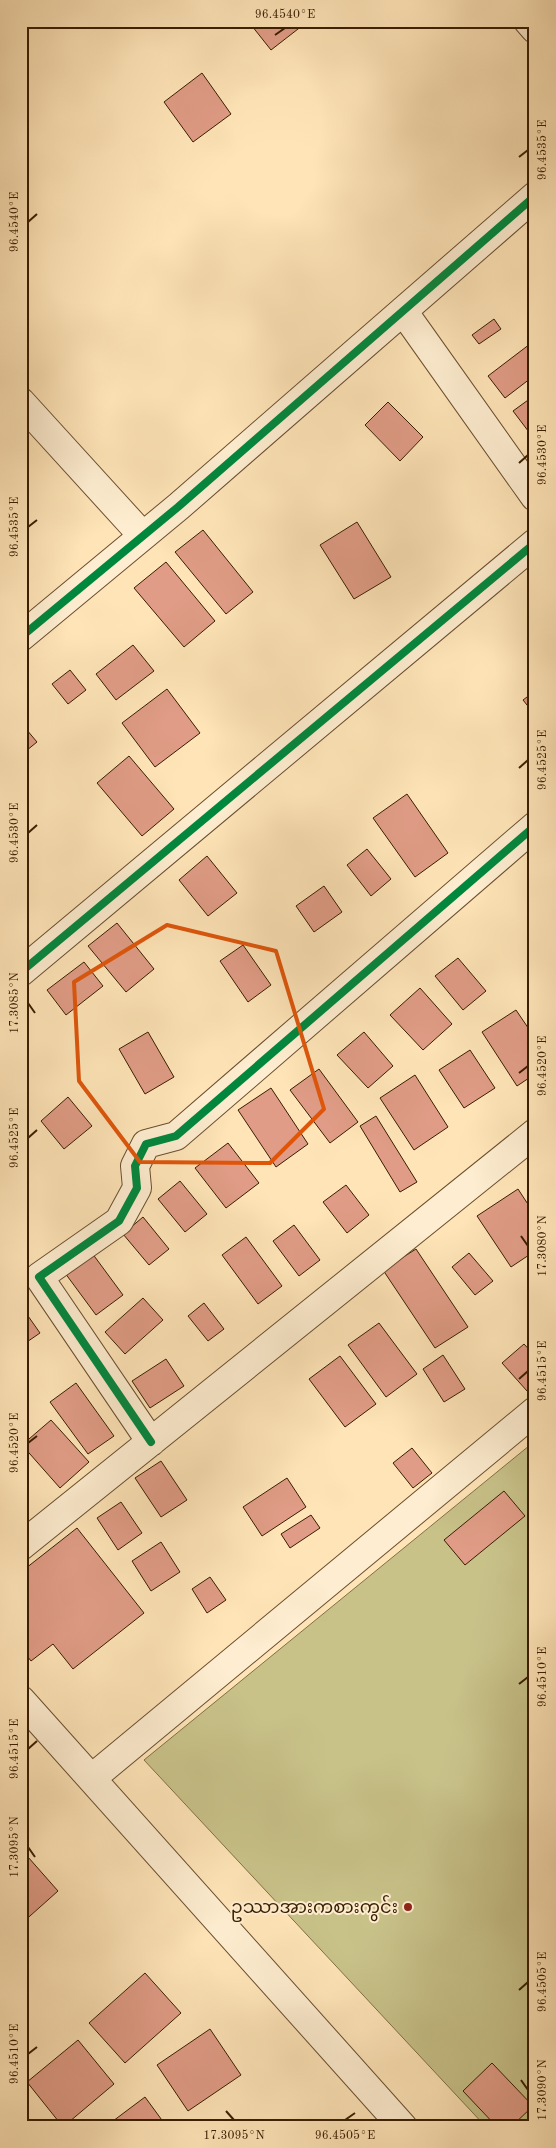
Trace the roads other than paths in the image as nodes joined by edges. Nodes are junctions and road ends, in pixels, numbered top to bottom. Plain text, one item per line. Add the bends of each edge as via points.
1 (528, 21) edge
2 (535, 29) edge
3 (535, 196) edge
4 (403, 311) junction
5 (21, 402) edge
6 (535, 497) edge
7 (143, 536) junction
8 (535, 543) edge
9 (21, 637) edge
10 (535, 826) edge
11 (21, 972) edge
12 (535, 1133) edge
13 (535, 1411) edge
14 (151, 1442) junction
15 (21, 1546) edge
16 (21, 1700) edge
17 (92, 1778) junction
18 (403, 2127) edge

1 - 2 street
3 - 4 street
4 - 6 street
4 - 7 street
5 - 7 street
7 - 9 street
8 - 11 street
10 - 14 street via 176,1136 146,1144 135,1166 137,1188 119,1221 39,1277
12 - 14 street
13 - 17 street
14 - 15 street
16 - 17 street
17 - 18 street

